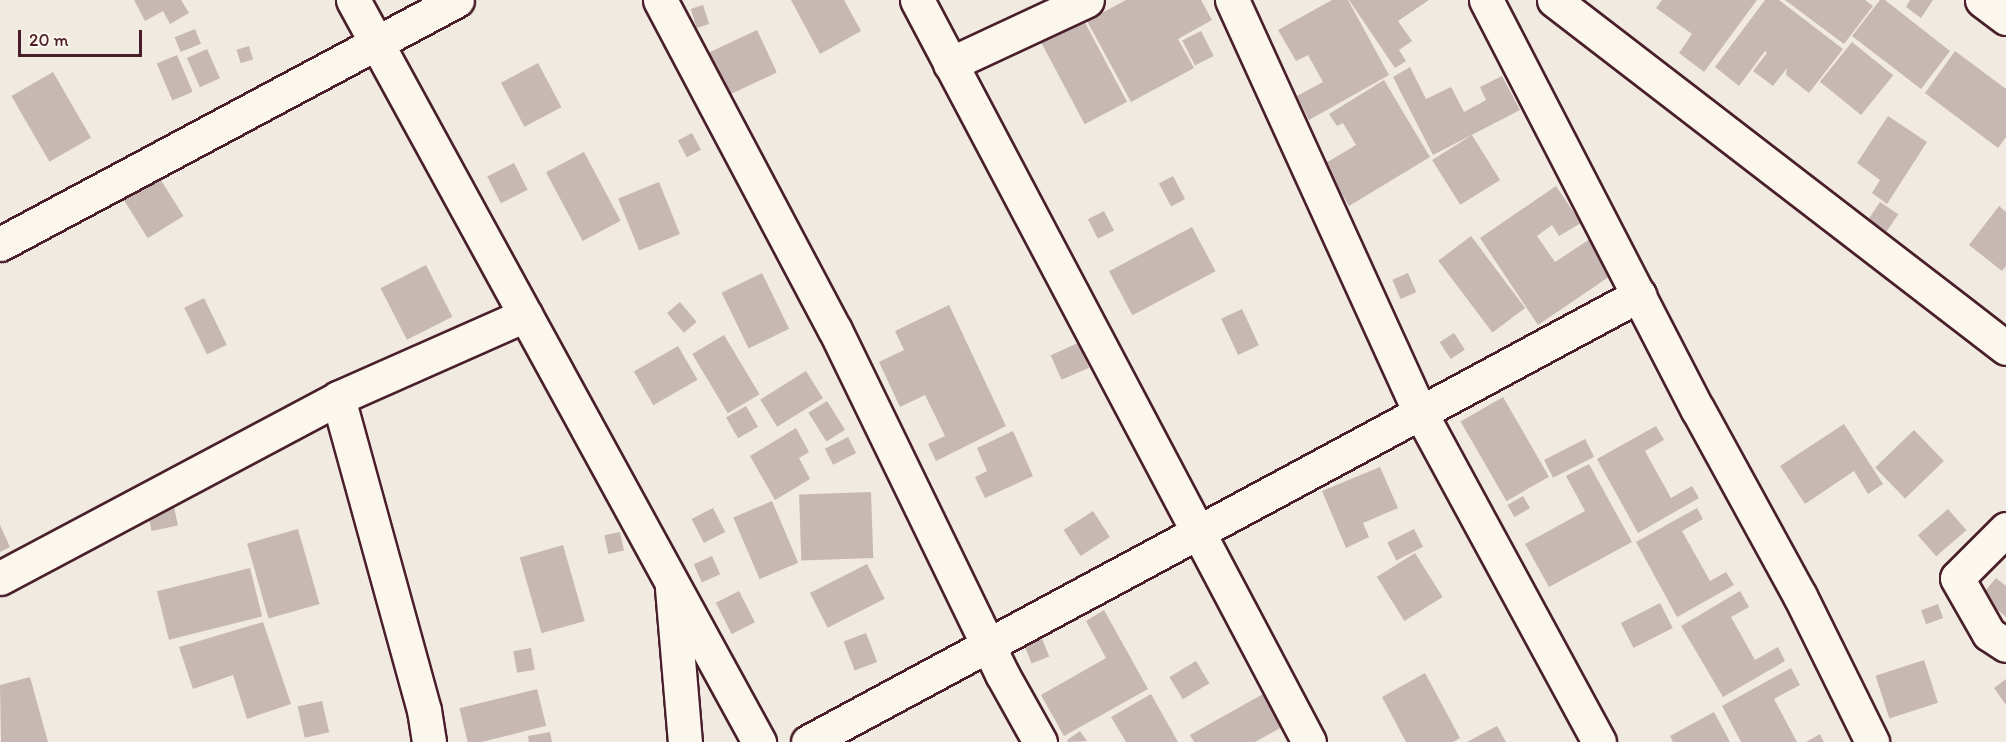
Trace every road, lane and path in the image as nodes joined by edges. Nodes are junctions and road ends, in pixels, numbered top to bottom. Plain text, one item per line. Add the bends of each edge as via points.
1 (353, 0) edge
2 (457, 0) edge
3 (660, 0) edge
4 (917, 0) edge
5 (1087, 0) edge
6 (1232, 0) edge
7 (1486, 0) edge
8 (1554, 0) edge
9 (1982, 0) edge
10 (2006, 18) edge
11 (376, 43) junction
12 (950, 64) junction
13 (0, 244) edge
14 (1639, 295) junction
15 (525, 315) junction
16 (2006, 348) edge
17 (338, 398) junction
18 (1420, 412) junction
19 (2006, 529) edge
20 (1199, 532) junction
21 (671, 577) junction
22 (0, 578) edge
23 (988, 645) junction
24 (2006, 645) edge
25 (429, 742) edge
26 (685, 742) edge
27 (759, 742) edge
28 (808, 742) edge
29 (1040, 742) edge
30 (1309, 742) edge
31 (1599, 742) edge
32 (1872, 742) edge

1 - 11 street
2 - 11 street
3 - 23 street via 835,330
4 - 12 street
5 - 12 street
6 - 18 street
7 - 14 street
8 - 16 street
9 - 10 street
11 - 13 street
11 - 15 street
12 - 20 street
14 - 18 street
14 - 32 street via 1800,596
15 - 17 street
15 - 21 street
17 - 22 street
17 - 25 street via 424,710
18 - 20 street
18 - 31 street
19 - 24 street via 1957,578 1989,634
20 - 23 street
20 - 30 street
21 - 26 street
21 - 27 street
23 - 28 street
23 - 29 street

